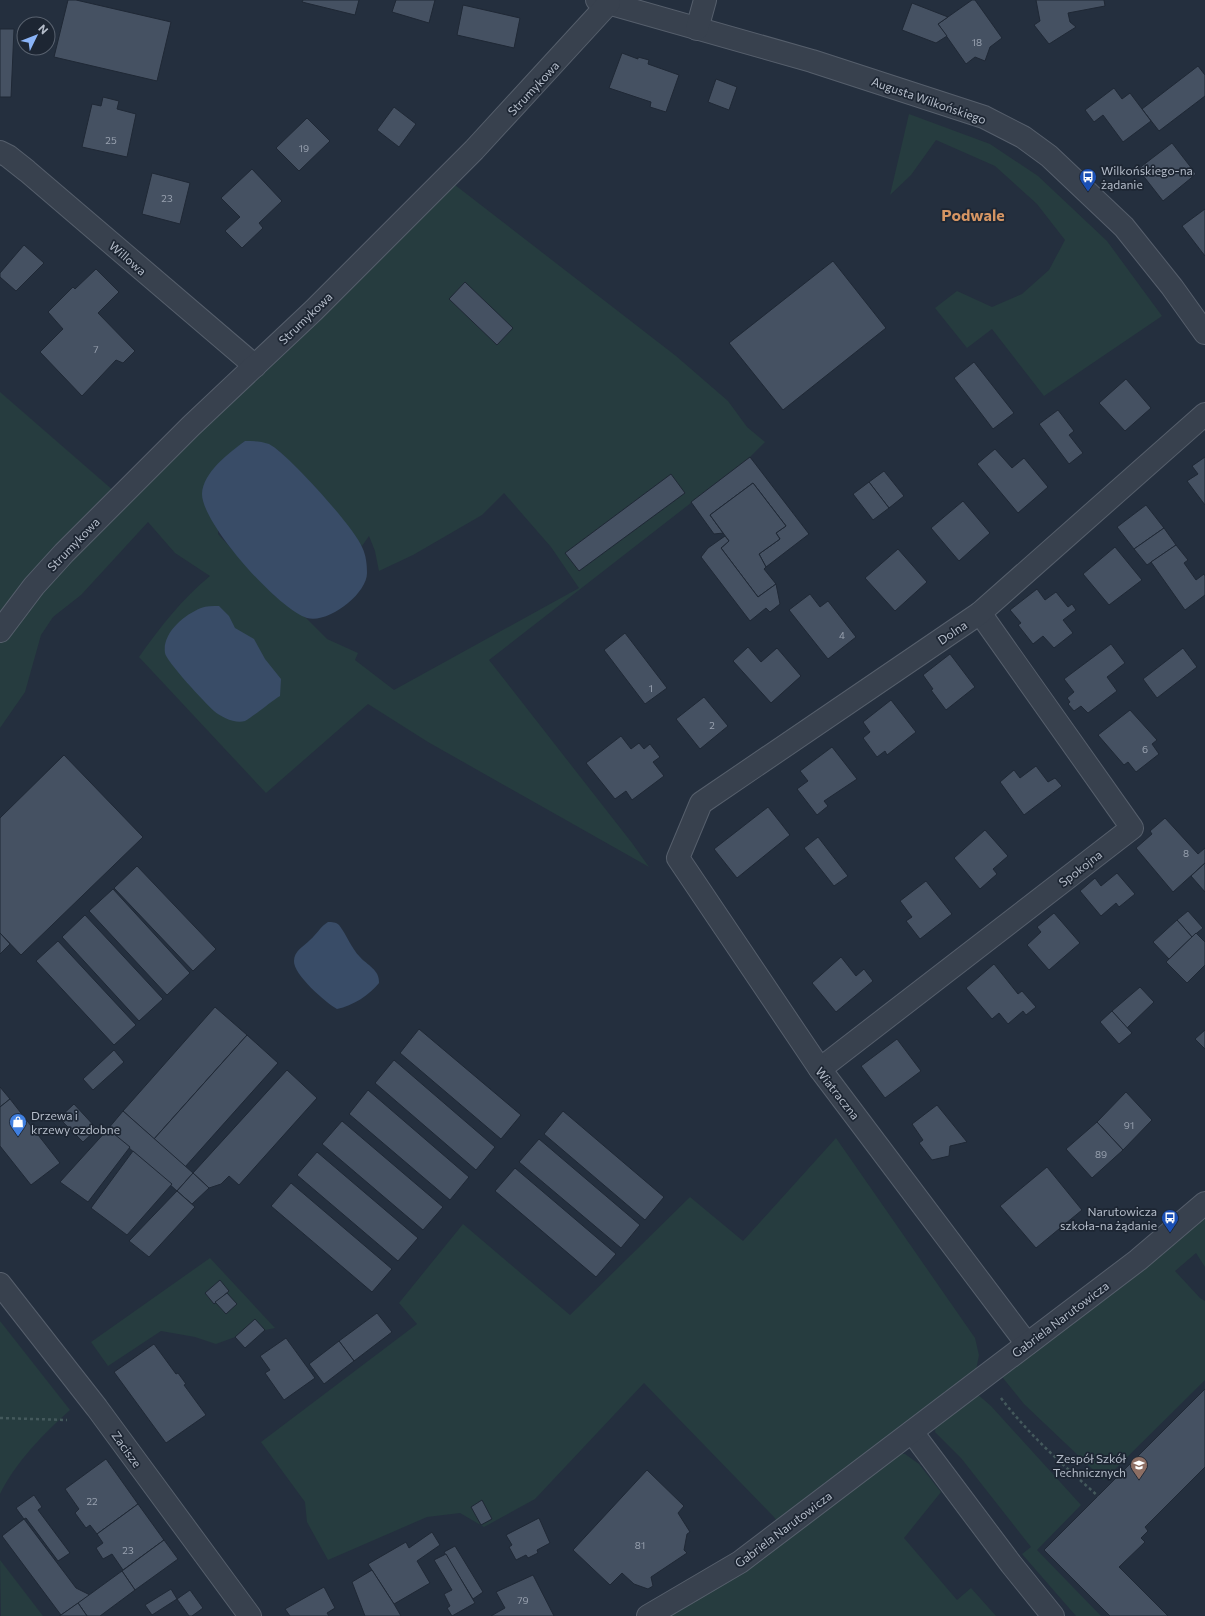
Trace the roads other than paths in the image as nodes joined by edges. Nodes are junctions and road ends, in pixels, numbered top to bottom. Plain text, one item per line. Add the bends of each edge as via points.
1 (704, 0) edge
2 (603, 2) edge
3 (697, 29) junction
4 (0, 152) edge
5 (1205, 333) edge
6 (255, 366) junction
7 (1205, 414) edge
8 (980, 613) junction
9 (0, 632) edge
10 (689, 830) joint
11 (820, 1069) junction
12 (1205, 1203) edge
13 (0, 1284) edge
14 (1027, 1344) junction
15 (912, 1432) junction
16 (250, 1616) edge
17 (648, 1616) edge
18 (1053, 1616) edge

1 - 3 street
2 - 3 street, Augusta Wilkońskiego
2 - 6 street, Strumykowa via 474,150
3 - 5 street, Augusta Wilkońskiego via 812,60 955,107 984,117 1023,137 1049,156 1124,227
4 - 6 street, Willowa via 27,171
6 - 9 street, Strumykowa via 64,553 34,586
7 - 8 street, Dolna
8 - 10 street, Dolna via 701,803
8 - 11 street, Spokojna via 1132,828
10 - 11 street, Wiatraczna via 678,858
11 - 14 street, Wiatraczna
12 - 14 street, Gabriela Narutowicza via 1138,1260
13 - 16 street, Zacisze via 97,1408
14 - 15 street, Gabriela Narutowicza
15 - 17 street, Gabriela Narutowicza via 740,1562
15 - 18 street via 1010,1564

